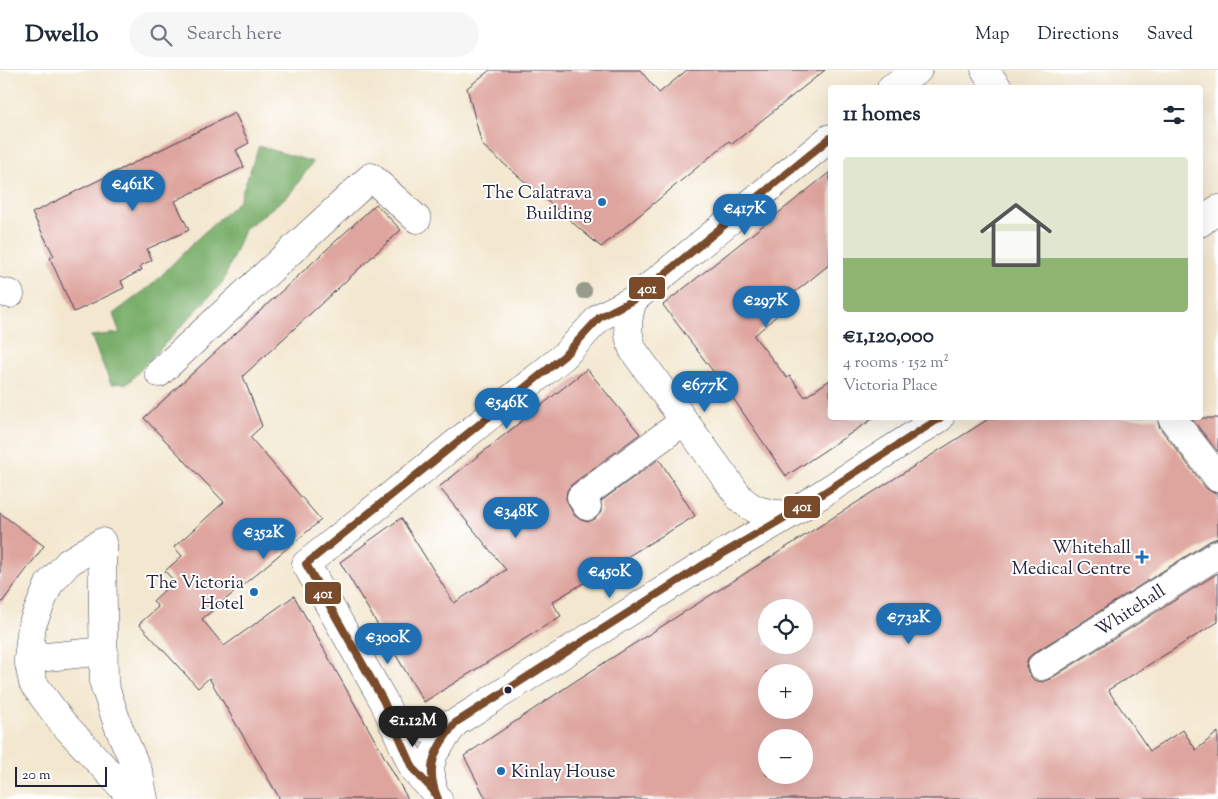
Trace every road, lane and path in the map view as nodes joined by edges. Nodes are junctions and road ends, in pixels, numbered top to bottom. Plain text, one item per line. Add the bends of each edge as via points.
1 (918, 70) edge
2 (985, 70) edge
3 (895, 81) edge
4 (996, 85) edge
5 (828, 140) edge
6 (1218, 209) edge
7 (417, 219) dead end
8 (1203, 221) edge
9 (633, 300) junction
10 (159, 374) dead end
11 (937, 420) edge
12 (1174, 420) edge
13 (684, 421) junction
14 (1218, 478) edge
15 (587, 506) dead end
16 (789, 515) junction
17 (1218, 554) edge
18 (104, 651) junction
19 (28, 659) junction
20 (1042, 666) dead end
21 (455, 723) junction
22 (393, 724) junction
23 (436, 795) edge
24 (143, 799) edge

1 - 3 main road
2 - 4 main road
5 - 9 main road
6 - 8 main road
7 - 10 main road via 370,177
9 - 13 main road via 627,322 633,350
9 - 22 main road via 600,317 564,356 306,564 383,700
11 - 16 main road
12 - 14 main road
13 - 15 main road via 581,498
13 - 16 main road via 745,503 762,512
16 - 21 main road via 700,567
17 - 20 main road, Whitehall
18 - 19 main road
18 - 19 main road via 102,542 69,562 49,584 32,625
18 - 24 main road via 104,684 138,774
19 - 24 main road via 33,683 62,721 123,788
21 - 22 main road via 429,730
21 - 23 main road via 434,753 430,767
22 - 23 main road via 414,770

